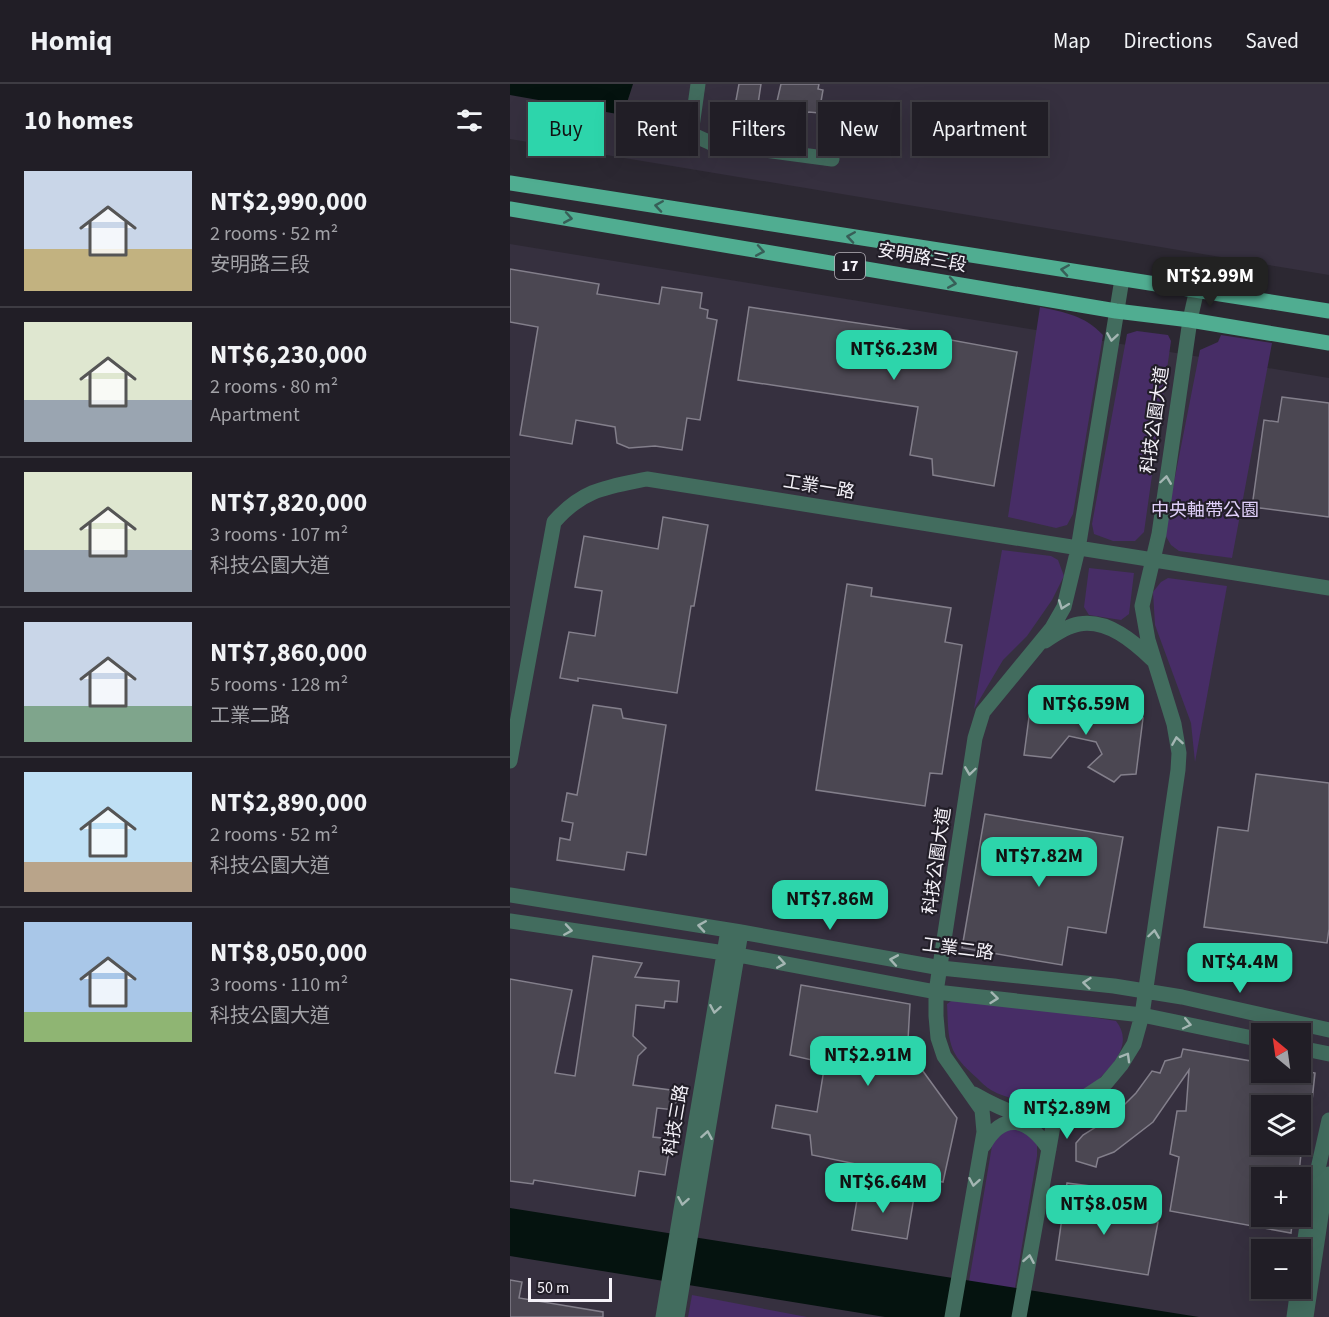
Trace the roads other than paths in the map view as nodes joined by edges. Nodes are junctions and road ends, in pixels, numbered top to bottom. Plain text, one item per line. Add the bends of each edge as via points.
1 (698, 84) edge
2 (832, 159) dead end
3 (510, 183) edge
4 (510, 209) edge
5 (1122, 279) junction
6 (1197, 289) junction
7 (1116, 311) junction
8 (1329, 311) edge
9 (1190, 320) junction
10 (1329, 343) edge
11 (1078, 549) junction
12 (1153, 559) junction
13 (1329, 588) edge
14 (1038, 645) junction
15 (1155, 662) junction
16 (510, 761) edge
17 (510, 895) edge
18 (510, 921) edge
19 (735, 931) junction
20 (731, 954) junction
21 (941, 968) junction
22 (936, 992) junction
23 (1145, 992) junction
24 (1142, 1015) junction
25 (1329, 1030) edge
26 (1251, 1038) edge
27 (1311, 1050) edge
28 (1329, 1054) edge
29 (972, 1093) junction
30 (1087, 1097) junction
31 (1329, 1120) edge
32 (1049, 1149) junction
33 (980, 1152) junction
34 (1329, 1174) edge
35 (1305, 1239) edge
36 (1296, 1299) edge
37 (663, 1317) edge
38 (676, 1317) edge
39 (952, 1317) edge
40 (1019, 1317) edge
41 (1294, 1317) edge
42 (1306, 1317) edge

1 - 2 street via 691,134 711,143
5 -> 3 main road, 安明路三段 / 17
4 -> 7 main road, 安明路三段 / 17
5 - 6 main road, 安明路三段 / 17
5 - 7 street, 科技公園大道
6 - 8 main road, 安明路三段 / 17
6 - 9 street, 科技公園大道
7 - 9 main road, 安明路三段 / 17
7 -> 11 street, 科技公園大道
9 - 10 main road, 安明路三段 / 17
12 -> 9 street, 科技公園大道
11 - 12 street, 工業一路
11 -> 14 street, 科技公園大道 via 1064,607
11 - 16 street, 工業一路 via 647,479 600,489 567,506 554,522
12 - 13 street, 工業一路
12 - 15 street, 科技公園大道 via 1142,606
14 - 15 street, 科技公園大道 via 1068,628 1092,624 1135,642
14 -> 21 street, 科技公園大道 via 983,712 975,738
23 -> 15 street, 科技公園大道 via 1179,753
19 -> 17 street, 工業二路
18 -> 20 street
19 - 20 street, 科技三路
21 -> 19 street, 工業二路
20 -> 22 street
20 -> 37 street, 科技三路
38 -> 20 street, 科技三路
21 - 22 street, 科技公園大道
23 -> 21 street, 工業二路
22 -> 24 street
22 - 29 street, 科技公園大道 via 938,1038 944,1056
23 - 24 street, 科技公園大道
23 - 25 street, 工業二路
24 -> 26 street
30 -> 24 street, 科技公園大道 via 1121,1065 1134,1044
27 - 28 street
29 - 30 street, 科技公園大道 via 1032,1117
29 - 33 street, 科技公園大道 via 982,1110 984,1132
30 - 32 street, 科技公園大道 via 1065,1110 1053,1126
31 - 35 street
32 - 33 street, 科技公園大道 via 1034,1130 1011,1122 998,1126
40 -> 32 street, 科技公園大道
33 -> 39 street, 科技公園大道
34 - 42 street
36 - 41 street

